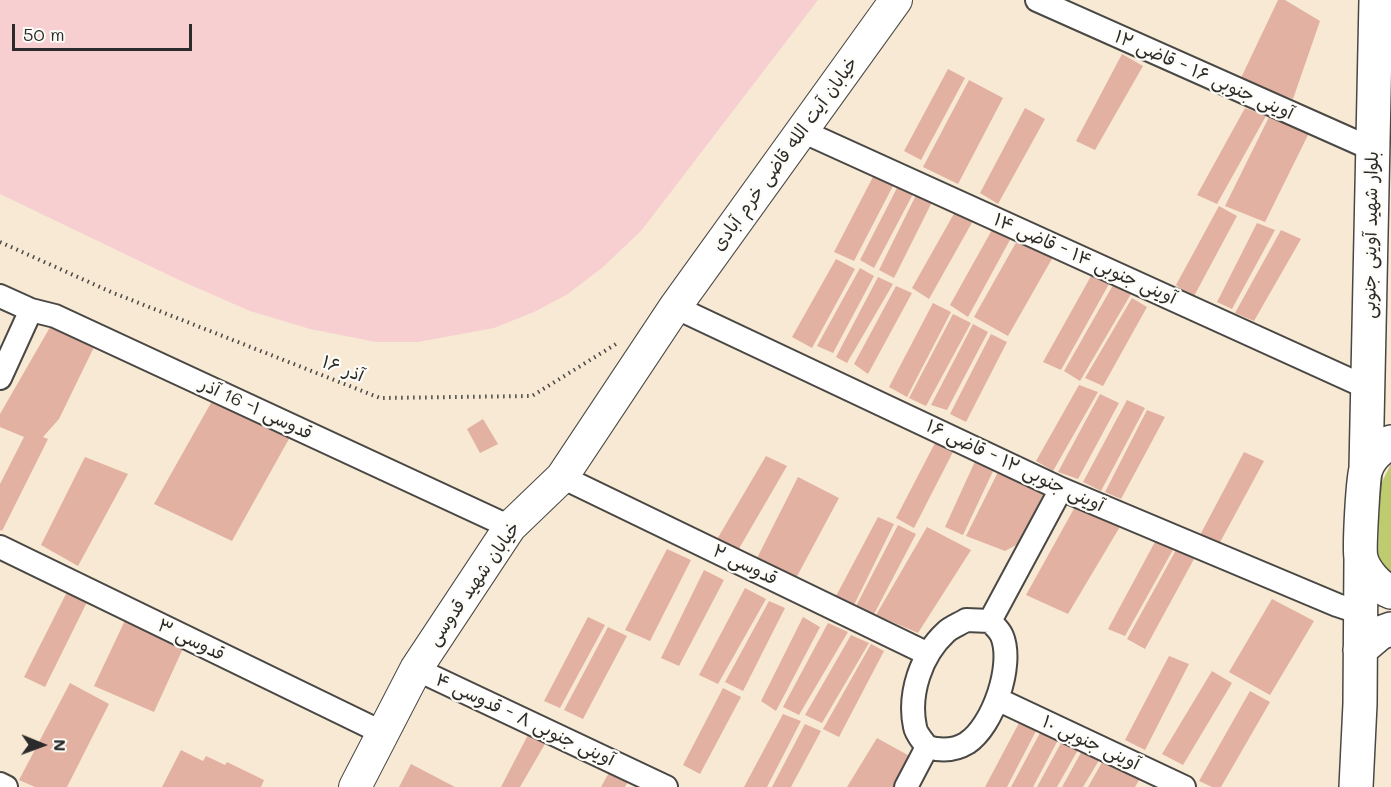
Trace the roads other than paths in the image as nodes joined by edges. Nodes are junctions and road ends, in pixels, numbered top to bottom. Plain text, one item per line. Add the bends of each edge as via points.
1 (896, 0) edge
2 (1037, 0) edge
3 (1377, 0) edge
4 (802, 131) junction
5 (1372, 149) junction
6 (0, 296) edge
7 (675, 307) junction
8 (31, 310) junction
9 (0, 378) edge
10 (1379, 397) edge
11 (1391, 442) edge
12 (1366, 469) junction
13 (562, 477) junction
14 (1061, 489) junction
15 (510, 527) junction
16 (0, 547) edge
17 (1361, 558) junction
18 (1391, 592) edge
19 (1361, 613) junction
20 (990, 621) junction
21 (1391, 630) edge
22 (1360, 650) junction
23 (928, 654) junction
24 (416, 669) junction
25 (997, 699) junction
26 (383, 733) junction
27 (927, 747) junction
28 (0, 784) edge
29 (6, 787) edge
30 (355, 787) edge
31 (666, 787) edge
32 (906, 787) edge
33 (1184, 787) edge
34 (1356, 787) edge

1 - 4 main road, خیابان آیت الله قاضی خرم آبادی
2 - 5 street, آوینی جنوبی ۱۶ - قاضی ۱۲
3 - 5 main road, بلوار شهید آوینی جنوبی
4 - 7 main road, خیابان آیت الله قاضی خرم آبادی
4 - 10 street, آوینی جنوبی ۱۴ - قاضی ۱۴
5 - 10 main road, بلوار شهید آوینی جنوبی
6 - 8 street, قدوسی ۱- 16 آذر
7 - 13 main road, خیابان شهید قدوسی
7 - 14 street, آوینی جنوبی ۱۲ - قاضی ۱۶
8 - 9 street
8 - 15 street, قدوسی ۱- 16 آذر via 55,316
10 - 12 main road, بلوار شهید آوینی جنوبی
11 - 12 main road via 1379,450
12 - 17 main road, بلوار شهید آوینی جنوبی
13 - 15 main road, خیابان شهید قدوسی
13 - 23 street, قدوسی ۲
14 - 19 street, آوینی جنوبی ۱۲ - قاضی ۱۶
14 - 20 street
15 - 24 main road, خیابان شهید قدوسی
16 - 26 street, قدوسی ۳
17 - 18 main road via 1372,577
17 - 19 main road
19 - 22 main road
20 - 23 street via 966,620 946,631
20 - 25 street via 1002,635 1005,653
21 - 22 main road via 1380,633
22 - 34 main road
23 - 27 street via 913,701 915,729
24 - 26 main road, خیابان شهید قدوسی
24 - 31 street, آوینی جنوبی ۸ - قدوسی ۴
25 - 27 street via 982,727 968,742 940,751
25 - 33 street, آوینی جنوبی ۱۰
26 - 30 main road, خیابان شهید قدوسی
27 - 32 street
28 - 29 street

